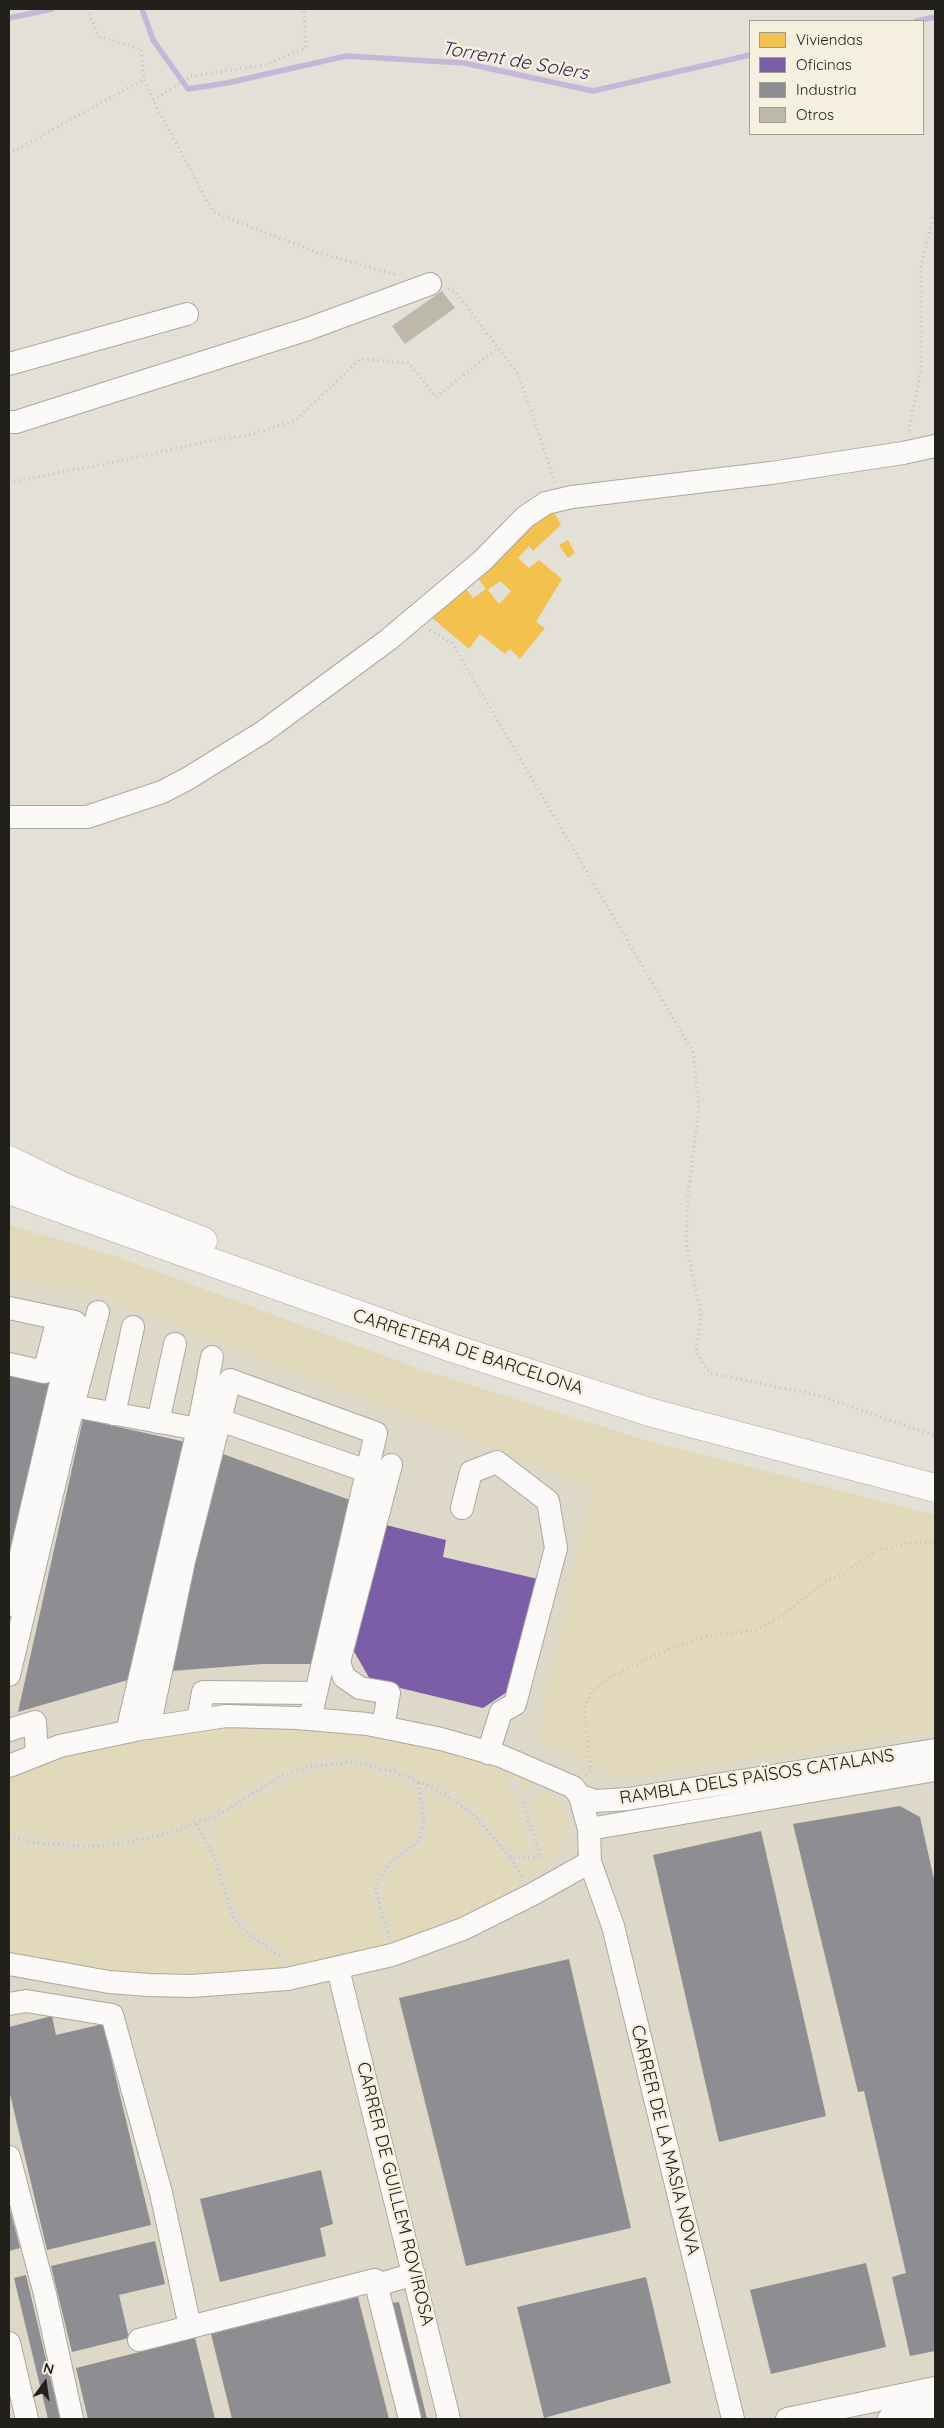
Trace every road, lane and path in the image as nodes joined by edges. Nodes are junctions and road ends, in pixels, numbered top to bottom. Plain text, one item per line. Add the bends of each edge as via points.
1 (88, 9) edge
2 (304, 9) edge
3 (144, 79) junction
4 (153, 100) junction
5 (9, 154) edge
6 (935, 209) edge
7 (430, 284) junction
8 (186, 314) dead end
9 (497, 348) junction
10 (9, 364) edge
11 (9, 422) edge
12 (935, 446) edge
13 (903, 453) junction
14 (9, 482) edge
15 (561, 500) junction
16 (412, 620) junction
17 (9, 816) edge
18 (9, 1160) edge
19 (9, 1168) edge
20 (37, 1174) junction
21 (9, 1190) edge
22 (9, 1204) edge
23 (63, 1210) junction
24 (9, 1308) edge
25 (98, 1312) dead end
26 (58, 1318) junction
27 (133, 1327) dead end
28 (175, 1344) dead end
29 (212, 1357) dead end
30 (9, 1364) edge
31 (73, 1406) junction
32 (649, 1412) junction
33 (114, 1414) junction
34 (220, 1420) junction
35 (158, 1422) junction
36 (198, 1429) junction
37 (935, 1436) edge
38 (391, 1464) dead end
39 (367, 1471) junction
40 (935, 1488) edge
41 (462, 1508) dead end
42 (935, 1542) edge
43 (9, 1605) edge
44 (9, 1676) edge
45 (316, 1693) junction
46 (310, 1719) junction
47 (198, 1720) junction
48 (383, 1727) junction
49 (149, 1728) junction
50 (9, 1730) edge
51 (127, 1732) junction
52 (935, 1750) edge
53 (488, 1753) junction
54 (37, 1755) junction
55 (9, 1766) edge
56 (935, 1770) edge
57 (418, 1782) junction
58 (576, 1792) junction
59 (522, 1801) dead end
60 (198, 1824) junction
61 (589, 1829) junction
62 (9, 1836) edge
63 (511, 1858) junction
64 (590, 1862) junction
65 (524, 1882) dead end
66 (391, 1944) dead end
67 (285, 1961) dead end
68 (9, 1964) edge
69 (338, 1969) junction
70 (109, 1982) junction
71 (9, 2004) edge
72 (112, 2015) junction
73 (9, 2157) edge
74 (414, 2274) junction
75 (377, 2285) junction
76 (190, 2327) junction
77 (138, 2340) dead end
78 (9, 2343) edge
79 (12, 2372) edge
80 (935, 2388) edge
81 (935, 2410) edge
82 (27, 2419) edge
83 (72, 2419) edge
84 (410, 2419) edge
85 (450, 2419) edge
86 (733, 2419) edge
87 (787, 2419) edge
88 (889, 2419) edge

1 - 3 path via 98,36 141,49
2 - 4 path via 306,48 265,66 191,76
3 - 4 path
3 - 5 path
4 - 7 path via 213,212 316,252
6 - 13 path via 921,267 921,368
7 - 9 path via 455,291
7 - 11 street via 308,329
8 - 10 street
9 - 14 path via 436,397 410,363 360,359 296,420 249,435
9 - 15 path via 518,374
12 - 13 street
13 - 15 street via 771,474
15 - 16 street via 546,503 525,516 482,561
16 - 17 street via 263,732 162,792 87,817
16 - 37 path via 452,643 693,1052 699,1108 688,1194 686,1242 701,1314 696,1353 710,1373 818,1395
18 - 20 highway
19 - 20 highway
20 - 32 highway via 314,1283 642,1398
21 - 23 highway, CARRETERA DE BARCELONA
22 - 23 highway via 40,1214
23 - 32 highway, CARRETERA DE BARCELONA via 452,1348
24 - 26 street
25 - 31 street
26 - 30 street via 44,1372
26 - 43 street via 75,1322
27 - 33 street
28 - 35 street
29 - 36 street
31 - 33 street
31 - 44 street
32 - 40 highway, CARRETERA DE BARCELONA
33 - 35 street
34 - 39 street
34 - 39 street via 230,1380 376,1433
34 - 49 street via 184,1560
35 - 36 street
36 - 51 street
38 - 48 street via 340,1662 344,1677 360,1688 389,1692
39 - 45 street
41 - 53 street via 471,1472 497,1462 548,1501 556,1548 515,1704 501,1712
42 - 58 path via 908,1543 880,1550 824,1583 782,1616 752,1631 695,1640 609,1678 591,1693 584,1710 591,1770
45 - 46 street
45 - 47 street via 202,1692
46 - 47 street, RAMBLA DELS PAÏSOS CATALANS via 226,1716
46 - 48 street, RAMBLA DELS PAÏSOS CATALANS
47 - 49 street, RAMBLA DELS PAÏSOS CATALANS
48 - 53 street, RAMBLA DELS PAÏSOS CATALANS
49 - 51 street, RAMBLA DELS PAÏSOS CATALANS
50 - 54 street via 35,1722
51 - 54 street, RAMBLA DELS PAÏSOS CATALANS via 60,1746
52 - 58 street, RAMBLA DELS PAÏSOS CATALANS via 628,1799 595,1801
53 - 58 street, RAMBLA DELS PAÏSOS CATALANS via 544,1773
54 - 55 street, RAMBLA DELS PAÏSOS CATALANS
56 - 61 street, RAMBLA DELS PAÏSOS CATALANS
57 - 60 path via 395,1772 352,1762 313,1766 280,1777 235,1806
57 - 63 path via 438,1790 473,1814
57 - 66 path via 424,1820 419,1841 390,1862 375,1887
58 - 61 street
59 - 63 path via 542,1857
60 - 62 path via 166,1834 106,1845 36,1843
60 - 67 path via 214,1858 233,1917 248,1934
61 - 64 street
63 - 65 path
64 - 69 street via 463,1929 392,1955
64 - 86 street, CARRER DE LA MASIA NOVA via 613,1926
68 - 70 street
69 - 70 street via 287,1979 192,1986
69 - 74 street, CARRER DE GUILLEM ROVIROSA
70 - 72 street
71 - 72 street via 26,2001
72 - 76 street via 161,2193
73 - 83 street via 45,2294
74 - 75 street
74 - 85 street, CARRER DE GUILLEM ROVIROSA
75 - 76 street via 375,2280
75 - 84 street
76 - 77 street
78 - 79 street
79 - 82 street
80 - 87 street
81 - 88 street

